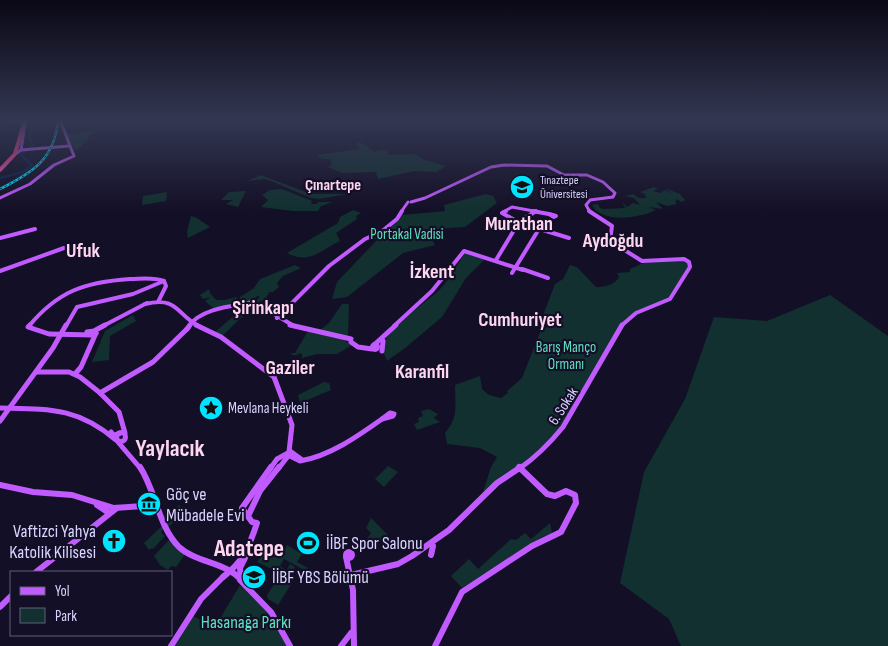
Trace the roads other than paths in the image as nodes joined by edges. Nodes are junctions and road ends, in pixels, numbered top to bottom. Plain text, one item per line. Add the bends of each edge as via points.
1 (17, 150) edge
2 (22, 150) edge
3 (71, 150) edge
4 (527, 165) junction
5 (0, 170) edge
6 (0, 198) edge
7 (593, 199) junction
8 (587, 200) dead end
9 (537, 211) junction
10 (555, 216) dead end
11 (518, 222) junction
12 (35, 229) dead end
13 (539, 229) junction
14 (0, 238) edge
15 (569, 238) dead end
16 (612, 239) junction
17 (62, 249) dead end
18 (472, 253) junction
19 (496, 260) junction
20 (515, 267) junction
21 (0, 271) edge
22 (548, 278) dead end
23 (164, 281) junction
24 (157, 301) junction
25 (277, 318) junction
26 (195, 321) junction
27 (95, 331) junction
28 (61, 335) junction
29 (376, 347) junction
30 (36, 372) junction
31 (76, 374) junction
32 (99, 392) junction
33 (0, 407) edge
34 (11, 408) junction
35 (390, 415) dead end
36 (0, 421) edge
37 (121, 435) junction
38 (289, 453) junction
39 (519, 468) junction
40 (0, 486) edge
41 (158, 505) junction
42 (111, 510) junction
43 (248, 516) junction
44 (446, 532) junction
45 (433, 546) junction
46 (248, 550) junction
47 (431, 555) dead end
48 (412, 556) junction
49 (348, 557) dead end
50 (37, 571) edge
51 (230, 571) junction
52 (351, 575) junction
53 (242, 580) junction
54 (10, 597) edge
55 (0, 607) edge
56 (352, 641) edge
57 (170, 646) edge
58 (290, 646) edge
59 (342, 646) edge
60 (436, 646) edge

1 - 5 highway
2 - 5 highway
3 - 6 main road via 73,157
4 - 7 main road via 550,167 564,175 588,175 605,183 616,194
4 - 16 main road via 549,166 564,175 588,174 610,186 616,196 592,200 587,207 591,213 612,223 615,229
4 - 25 main road via 494,165 410,202 381,232 367,238 329,266
7 - 8 main road
7 - 16 main road via 587,202 586,209 612,225
9 - 10 main road
9 - 11 main road
9 - 11 main road via 512,207 503,214
11 - 13 main road
11 - 19 main road
12 - 14 main road
13 - 15 main road
13 - 20 main road
16 - 39 main road, 6. Sokak via 642,261 682,259 689,261 691,270 673,299 639,313 621,328 591,386 560,434 532,461
17 - 21 main road
18 - 19 main road
18 - 29 main road via 465,252 437,290
18 - 29 main road via 463,252 432,291
19 - 20 main road
20 - 22 main road
23 - 24 main road via 166,288
23 - 28 main road via 144,292 77,307
23 - 28 main road via 153,278 98,283 61,295 28,327
24 - 26 main road via 168,303
24 - 27 main road via 145,304
25 - 26 main road via 254,302 214,311
25 - 29 main road via 351,341 358,347
26 - 32 main road via 158,358
26 - 38 main road via 274,377 292,425
27 - 28 main road
27 - 31 main road
27 - 31 main road
28 - 30 main road
30 - 31 main road
30 - 34 main road
31 - 32 main road
32 - 37 main road via 118,412
33 - 34 main road
34 - 36 main road
34 - 37 main road via 68,411
35 - 38 main road via 333,449 304,460
37 - 41 main road via 146,474
38 - 43 main road via 260,491
38 - 43 main road via 277,459 242,508
39 - 44 main road, 6. Sokak
39 - 60 main road via 541,492 551,496 565,491 576,499 564,528 462,592
40 - 42 main road via 72,495
41 - 42 main road
41 - 51 main road via 164,525 179,547 207,563
42 - 50 main road
43 - 46 main road via 257,523
44 - 45 main road, 6. Sokak
44 - 48 main road, 6. Sokak
45 - 47 main road
45 - 48 main road, 6. Sokak
46 - 51 main road
46 - 53 main road via 240,568
48 - 52 main road, 6. Sokak via 399,563
49 - 52 main road
51 - 53 main road
51 - 57 main road via 198,603
52 - 56 main road
53 - 58 main road via 271,612
54 - 55 main road
56 - 59 main road

